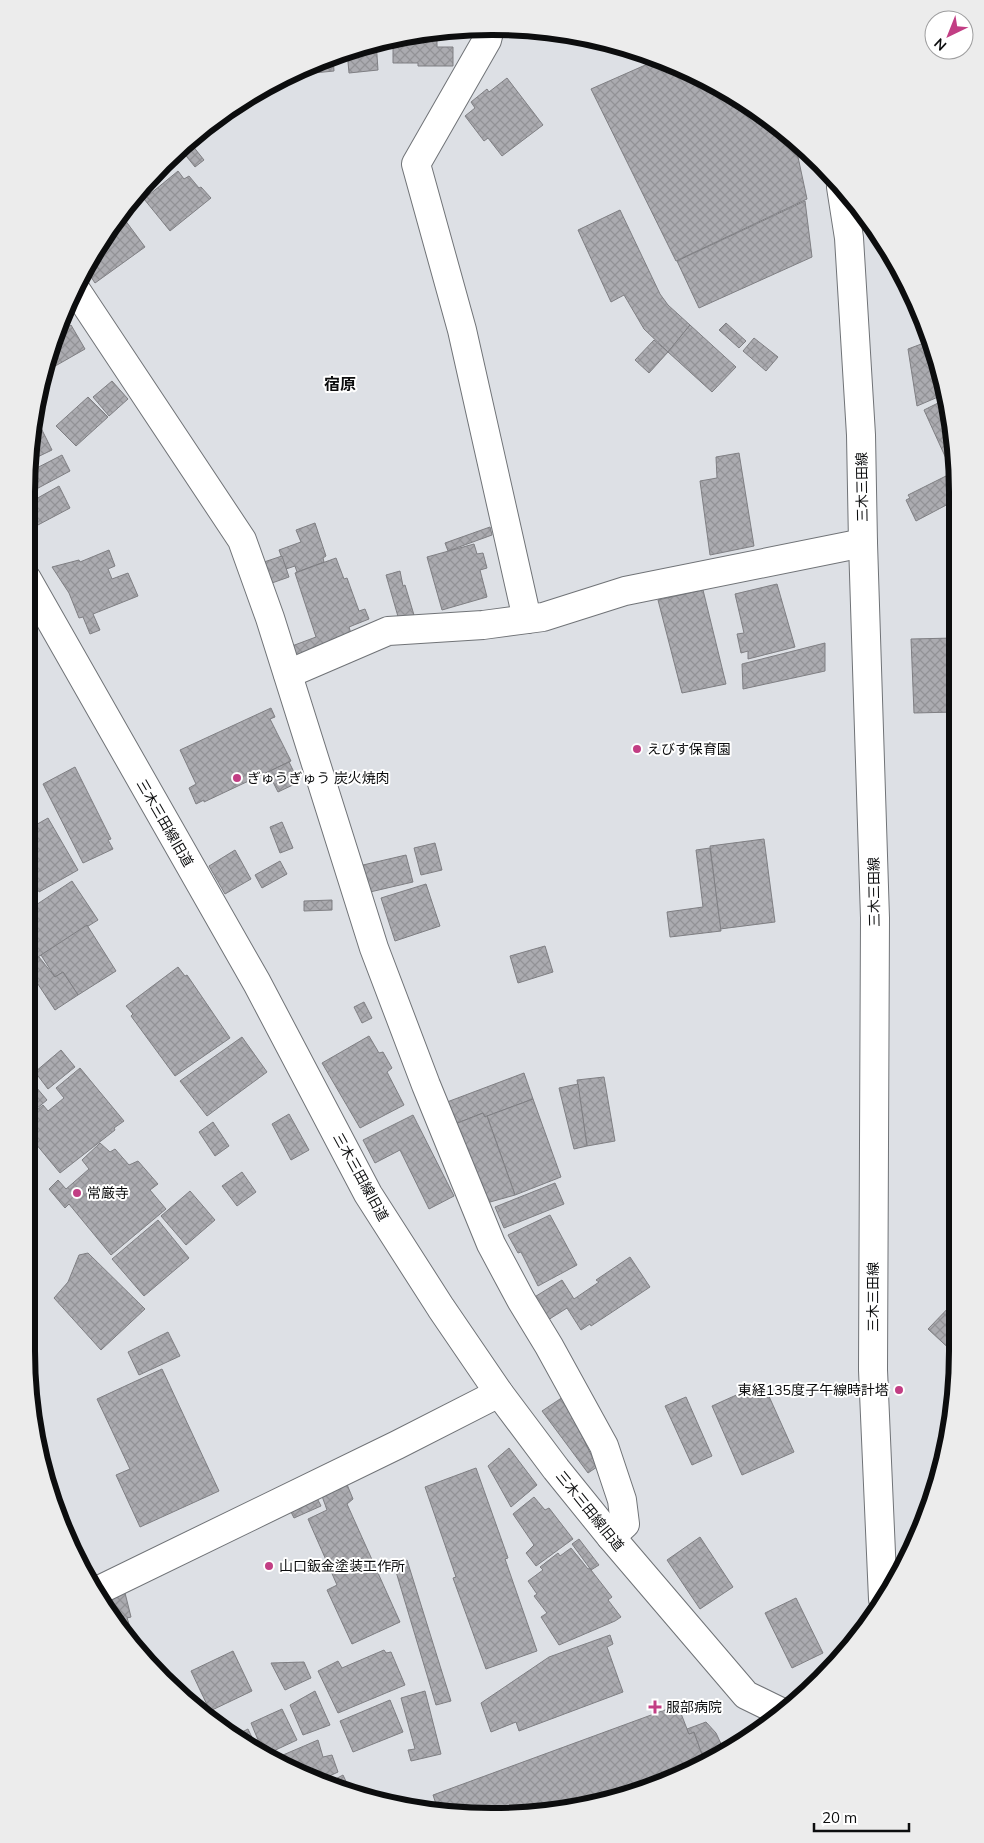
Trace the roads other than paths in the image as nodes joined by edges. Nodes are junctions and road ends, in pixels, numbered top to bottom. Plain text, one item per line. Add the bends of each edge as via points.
1 (488, 35) edge
2 (843, 200) edge
3 (80, 295) edge
4 (863, 543) junction
5 (35, 593) edge
6 (527, 619) junction
7 (288, 674) junction
8 (500, 1393) junction
9 (611, 1537) junction
10 (102, 1589) edge
11 (883, 1589) edge
12 (776, 1709) edge

1 - 6 street via 416,164 462,330
2 - 4 street, 三木三田線 via 849,238 861,435
3 - 7 street via 242,540
4 - 6 street via 625,591
4 - 11 street, 三木三田線 via 875,918 873,1370
5 - 8 street, 三木三田線旧道 via 257,983 368,1194
6 - 7 street via 388,631
7 - 9 street via 374,948 491,1244 604,1446 622,1500 625,1524
8 - 9 street, 三木三田線旧道
8 - 10 street
9 - 12 street, 三木三田線旧道 via 746,1695

